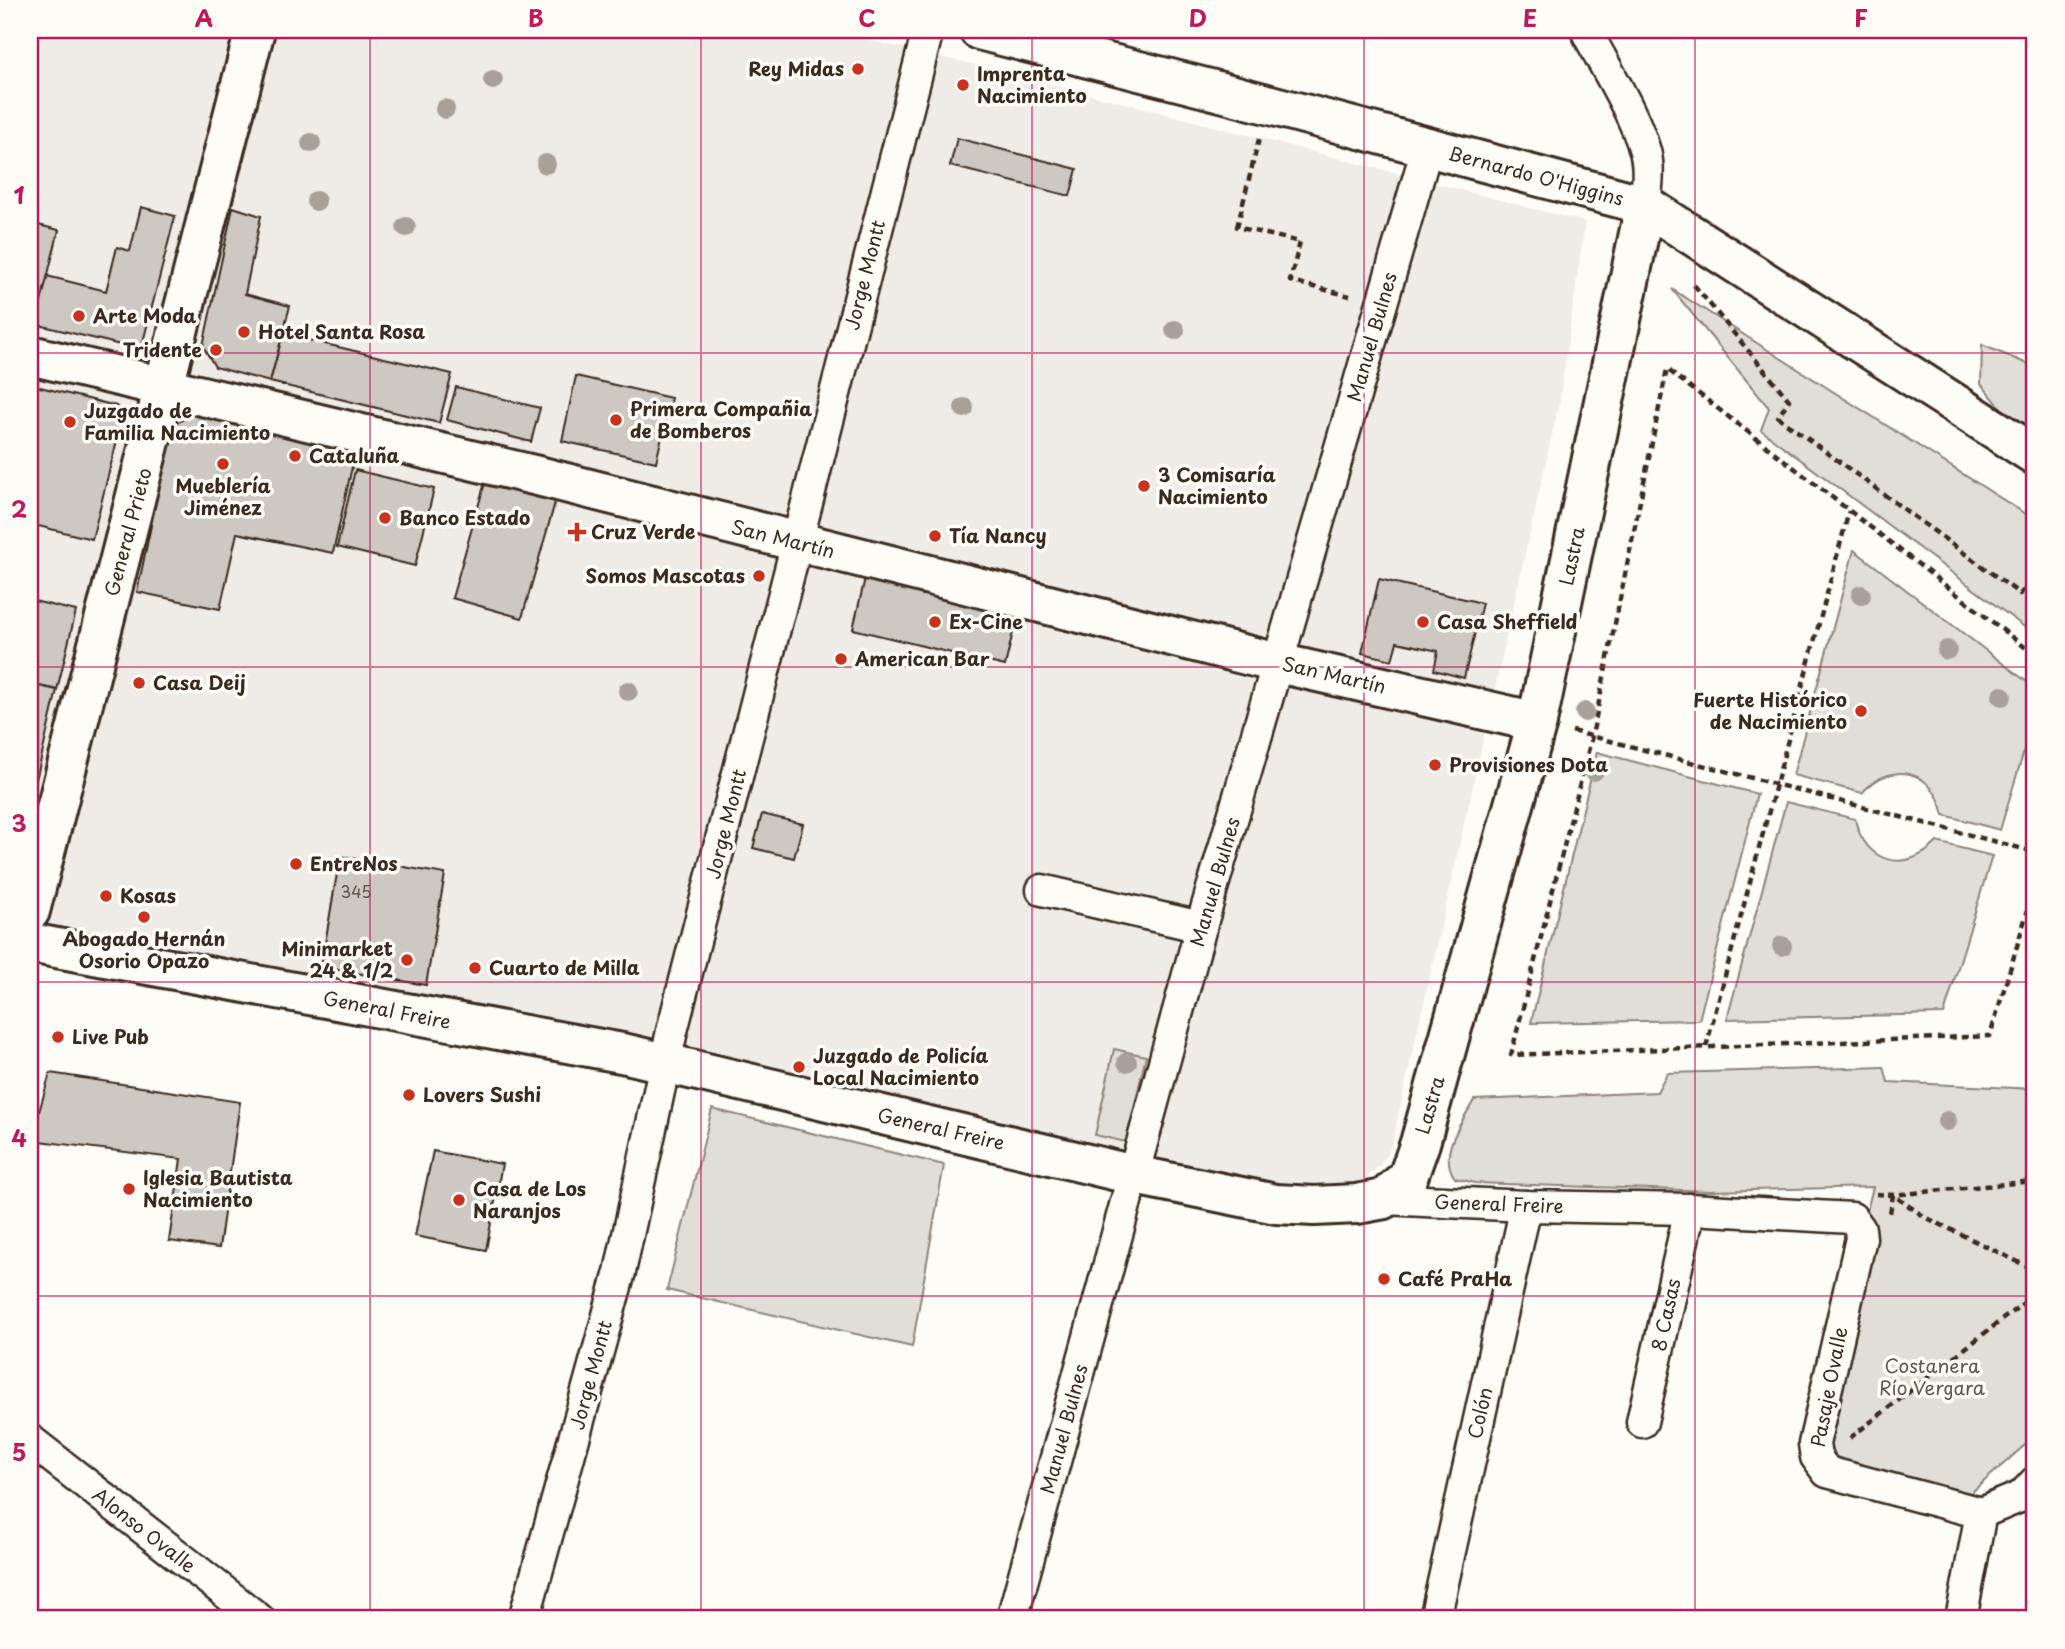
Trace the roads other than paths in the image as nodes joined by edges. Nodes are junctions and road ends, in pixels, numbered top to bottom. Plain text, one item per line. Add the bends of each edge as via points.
1 (255, 30) edge
2 (928, 30) edge
3 (979, 30) edge
4 (1586, 30) edge
5 (1427, 148) junction
6 (1645, 205) junction
7 (30, 355) edge
8 (164, 388) junction
9 (2035, 455) edge
10 (797, 542) junction
11 (1278, 663) junction
12 (1537, 722) junction
13 (1042, 890) dead end
14 (30, 911) edge
15 (1201, 927) junction
16 (30, 943) edge
17 (665, 1062) junction
18 (1134, 1175) junction
19 (1384, 1199) junction
20 (1526, 1206) junction
21 (1689, 1209) junction
22 (1858, 1225) joint
23 (1642, 1422) dead end
24 (30, 1440) edge
25 (2035, 1482) edge
26 (1981, 1513) junction
27 (259, 1619) edge
28 (524, 1619) edge
29 (1012, 1619) edge
30 (1434, 1619) edge
31 (1961, 1619) edge

1 - 8 main road, General Prieto
2 - 10 street, Jorge Montt
3 - 5 main road, Bernardo O'Higgins
4 - 6 street, Lastra via 1637,129 1648,179
5 - 6 main road, Bernardo O'Higgins
5 - 11 street, Manuel Bulnes
6 - 9 main road, Bernardo O'Higgins
6 - 12 main road, Lastra
7 - 8 main road, San Martín
8 - 10 main road, San Martín
8 - 14 main road, General Prieto
10 - 11 main road, San Martín
10 - 17 street, Jorge Montt
11 - 12 main road, San Martín
11 - 15 street, Manuel Bulnes
12 - 19 main road, Lastra via 1420,1143 1408,1177
13 - 15 street
15 - 18 street, Manuel Bulnes
16 - 17 main road, General Freire
17 - 18 main road, General Freire
17 - 28 street, Jorge Montt via 620,1272
18 - 19 main road, General Freire via 1276,1204 1314,1206
18 - 29 street, Manuel Bulnes
19 - 20 street, General Freire
20 - 21 street, General Freire
20 - 30 street, Colón
21 - 22 street, General Freire via 1848,1217
21 - 23 street, 8 Casas
22 - 26 street, Pasaje Ovalle via 1861,1238 1814,1444 1819,1462 1827,1472
24 - 27 street, Alonso Ovalle
25 - 26 street via 2022,1496
26 - 31 street

